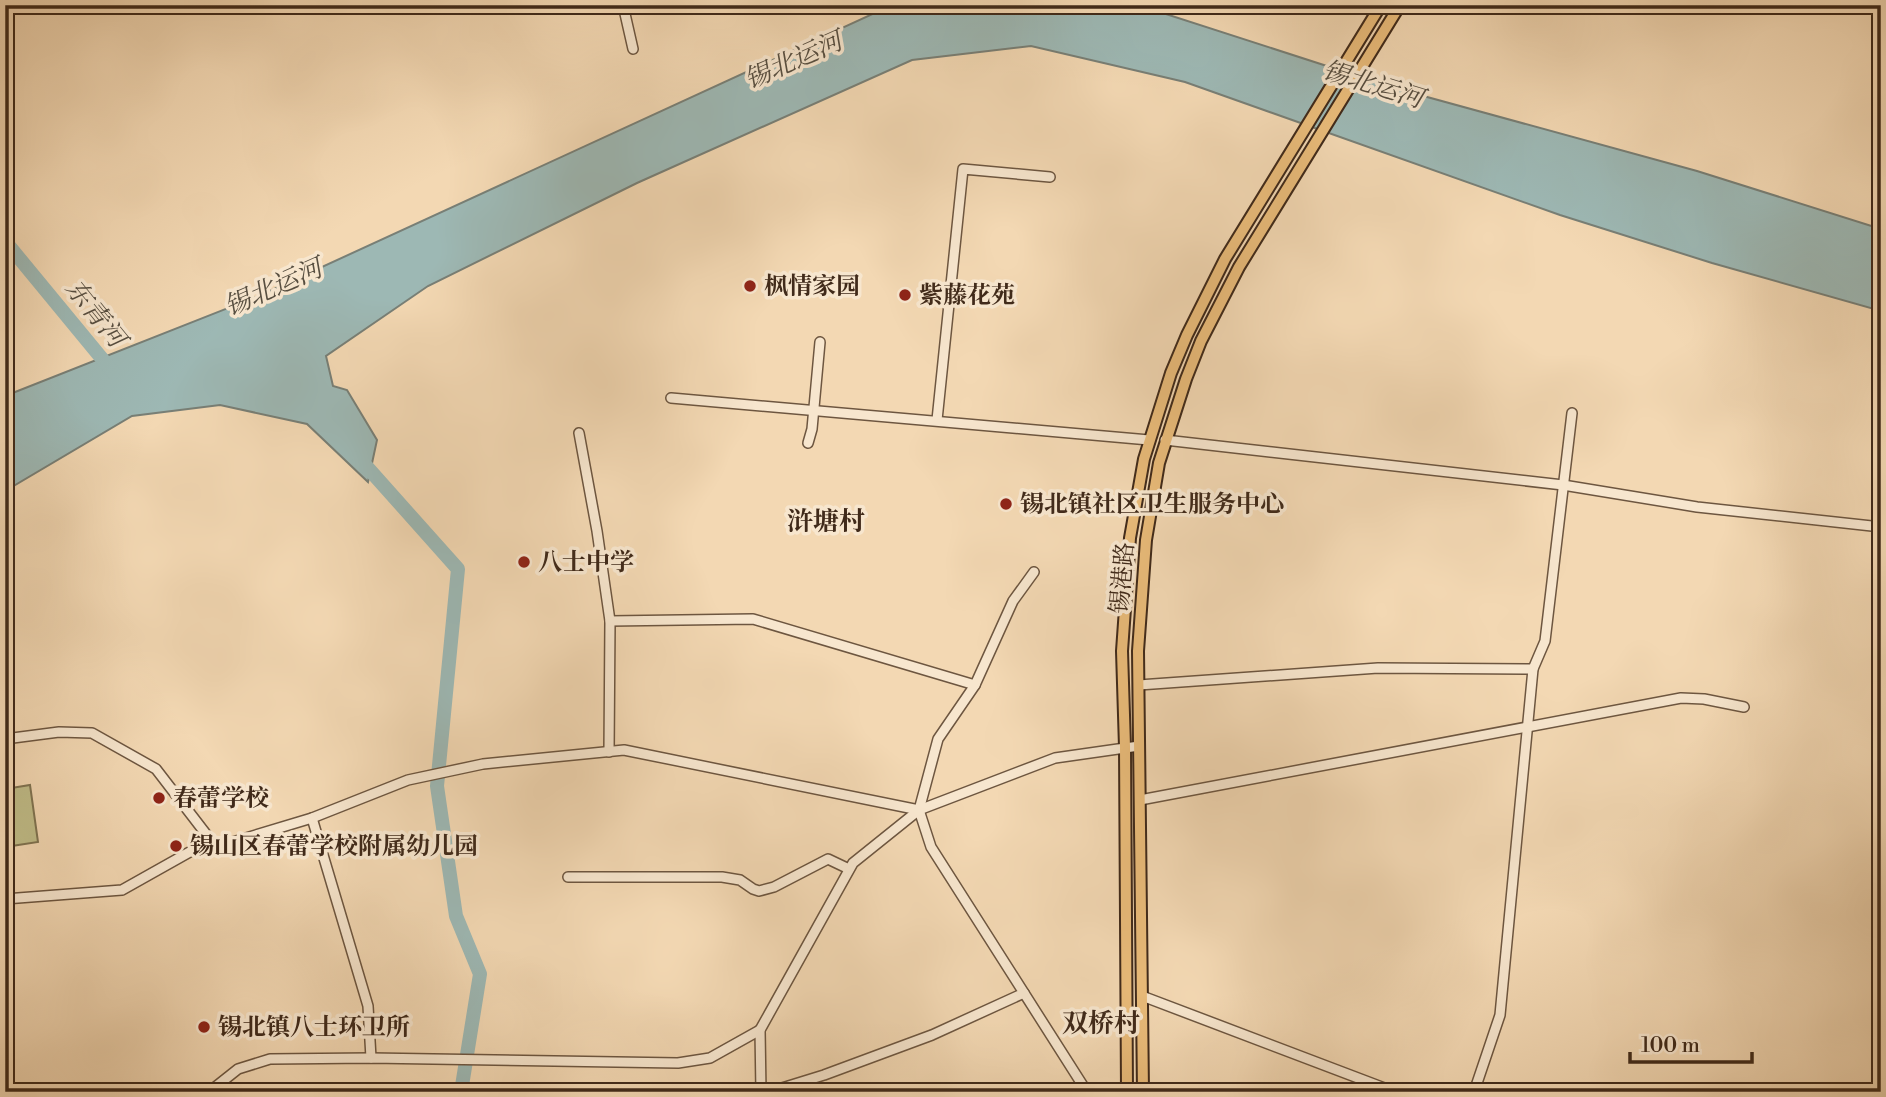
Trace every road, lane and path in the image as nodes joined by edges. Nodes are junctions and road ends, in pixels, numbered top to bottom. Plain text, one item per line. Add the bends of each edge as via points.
1 (623, 5) edge
2 (1381, 5) edge
3 (1400, 5) edge
4 (633, 49) dead end
5 (1050, 177) dead end
6 (820, 342) dead end
7 (671, 398) dead end
8 (814, 409) junction
9 (1572, 413) dead end
10 (937, 421) junction
11 (579, 433) dead end
12 (1149, 440) junction
13 (1165, 440) junction
14 (808, 443) dead end
15 (1563, 485) junction
16 (1881, 527) edge
17 (1034, 572) dead end
18 (610, 621) junction
19 (1533, 670) junction
20 (975, 685) junction
21 (1139, 685) junction
22 (1744, 707) dead end
23 (1529, 728) junction
24 (5, 739) edge
25 (1139, 746) junction
26 (1125, 747) junction
27 (609, 752) junction
28 (1140, 800) junction
29 (919, 810) junction
30 (312, 818) junction
31 (211, 840) junction
32 (849, 869) junction
33 (568, 877) dead end
34 (5, 899) edge
35 (1024, 993) junction
36 (1142, 996) junction
37 (760, 1030) junction
38 (371, 1058) junction
39 (1143, 1091) edge
40 (209, 1092) edge
41 (761, 1092) edge
42 (769, 1092) edge
43 (1087, 1092) edge
44 (1127, 1092) edge
45 (1395, 1092) edge
46 (1474, 1092) edge

1 - 4 street
2 - 12 main road, 锡港路 via 1225,259 1171,373
3 - 13 main road, 锡港路 via 1219,304
5 - 10 street via 963,169
6 - 8 street
7 - 8 street
8 - 10 street
8 - 14 street
9 - 15 street
10 - 12 street
11 - 18 street
12 - 26 main road, 锡港路 via 1125,584
13 - 15 street
13 - 21 main road, 锡港路 via 1146,540 1139,610
15 - 16 street via 1697,507
15 - 19 street via 1545,640
17 - 20 street via 1013,601
18 - 20 street via 753,619
18 - 27 street
19 - 21 street via 1378,668
19 - 23 street
20 - 29 street via 938,739
21 - 25 main road, 锡港路
22 - 23 street via 1681,698
23 - 28 street
23 - 46 street via 1500,1015
24 - 31 street via 92,733 156,769
25 - 26 street
25 - 28 main road, 锡港路
26 - 29 street via 1055,758
26 - 44 main road, 锡港路
27 - 29 street via 624,750
27 - 30 street via 483,765 408,780
28 - 36 main road, 锡港路
29 - 32 street
29 - 35 street via 931,846
30 - 31 street via 216,847
30 - 38 street via 368,1006
31 - 34 street via 122,890
32 - 33 street via 828,859 759,891 740,880 722,877
32 - 37 street
35 - 42 street via 932,1035
35 - 43 street
36 - 39 main road, 锡港路
36 - 45 street
37 - 38 street via 710,1058 678,1063
37 - 41 street
38 - 40 street via 270,1059 238,1069
39 - 44 street

